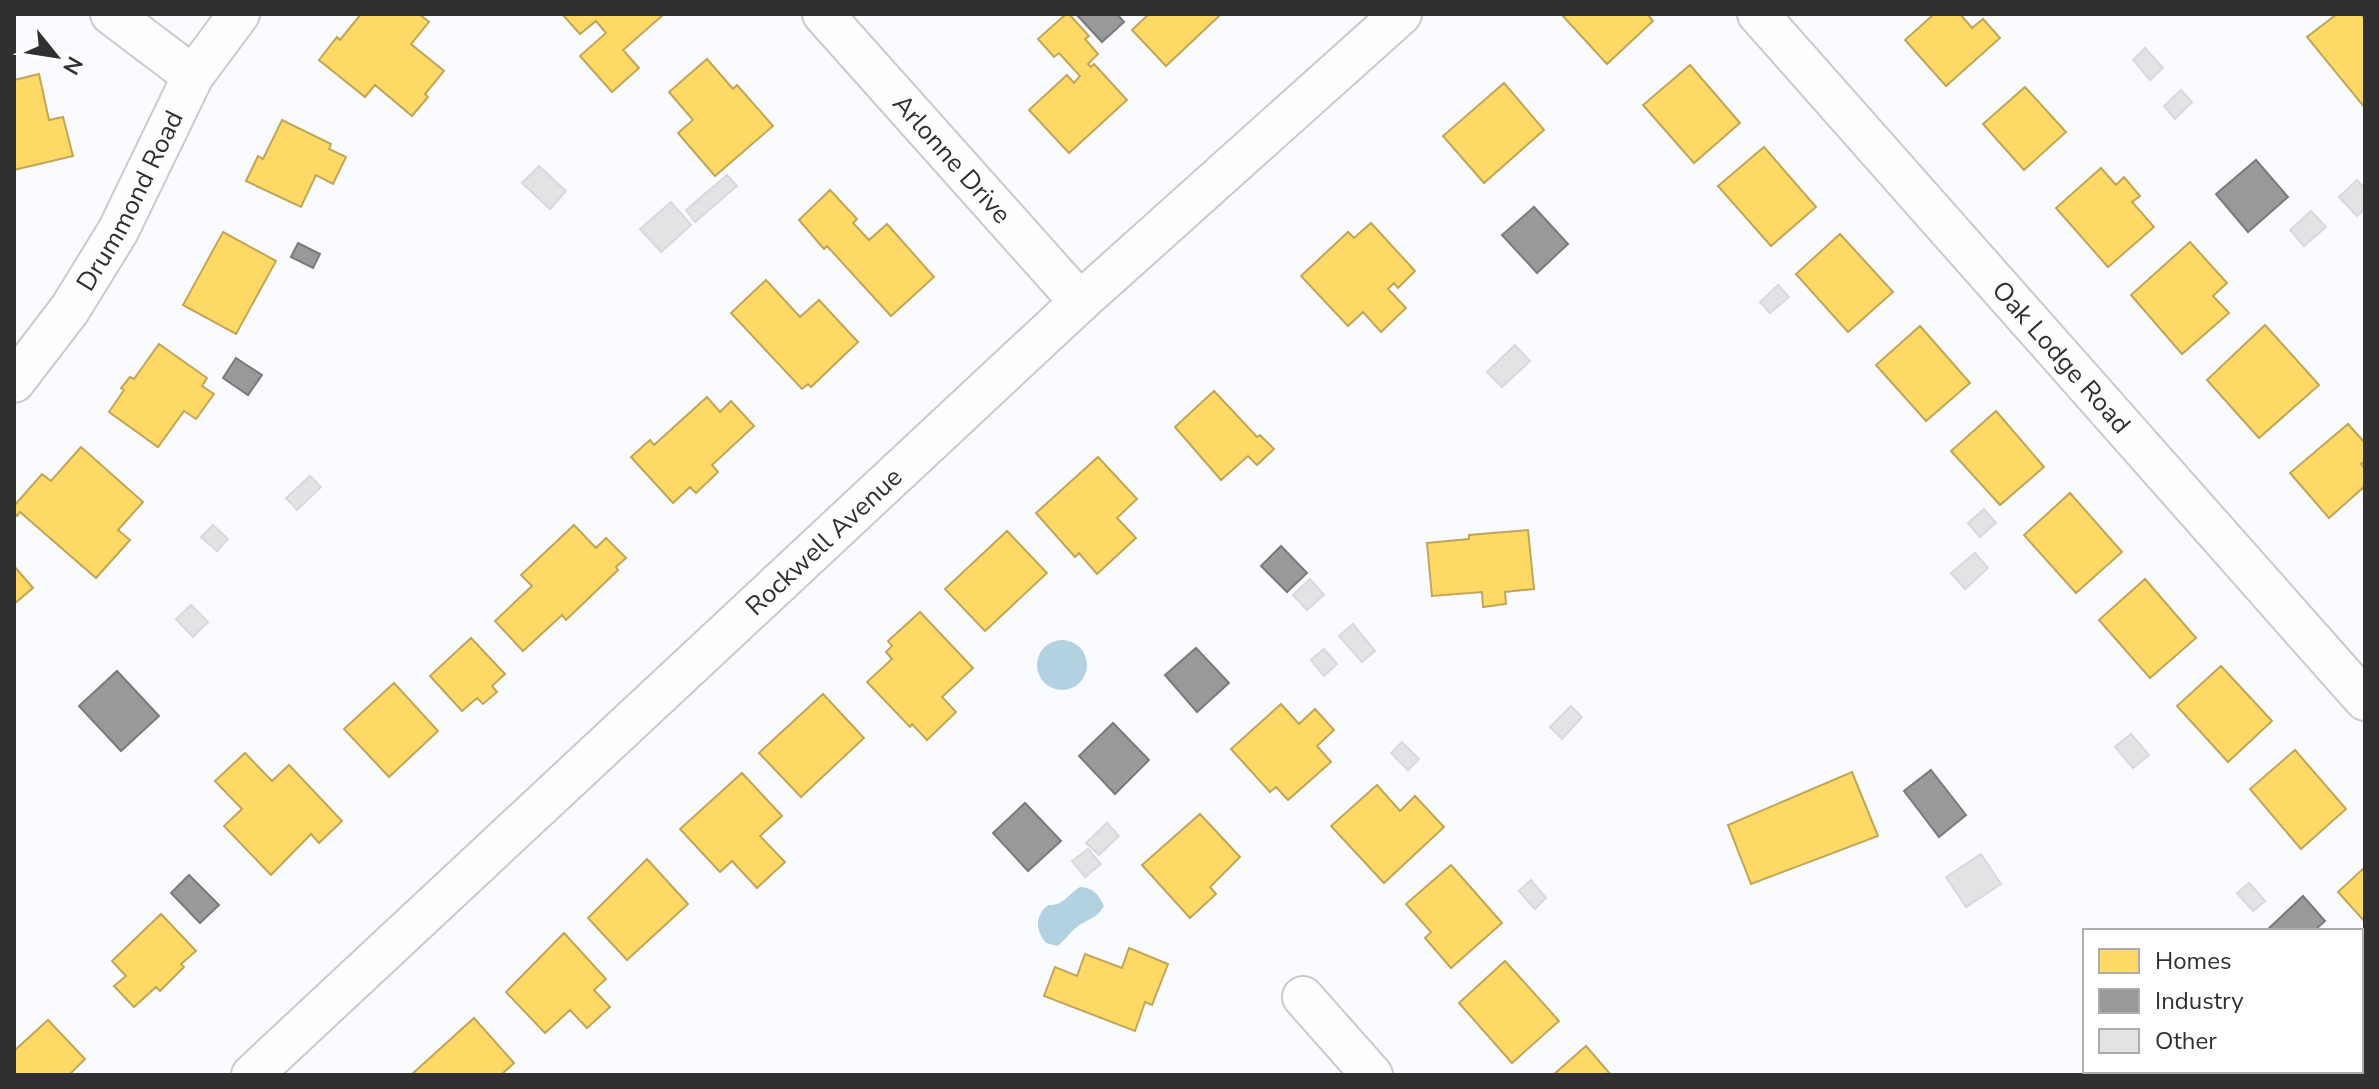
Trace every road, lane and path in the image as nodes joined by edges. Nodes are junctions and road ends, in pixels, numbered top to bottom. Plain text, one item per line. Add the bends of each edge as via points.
1 (111, 14) edge
2 (239, 14) edge
3 (823, 14) edge
4 (1401, 14) edge
5 (1758, 14) edge
6 (193, 76) junction
7 (1080, 302) junction
8 (14, 382) edge
9 (2365, 700) edge
10 (1303, 997) dead end
11 (252, 1075) edge
12 (1372, 1075) edge

1 - 6 street
2 - 6 street, Drummond Road
3 - 7 street, Arlonne Drive
4 - 7 street, Rockwell Avenue
5 - 9 street, Oak Lodge Road
6 - 8 street, Drummond Road via 118,231 70,309
7 - 11 street, Rockwell Avenue
10 - 12 street

